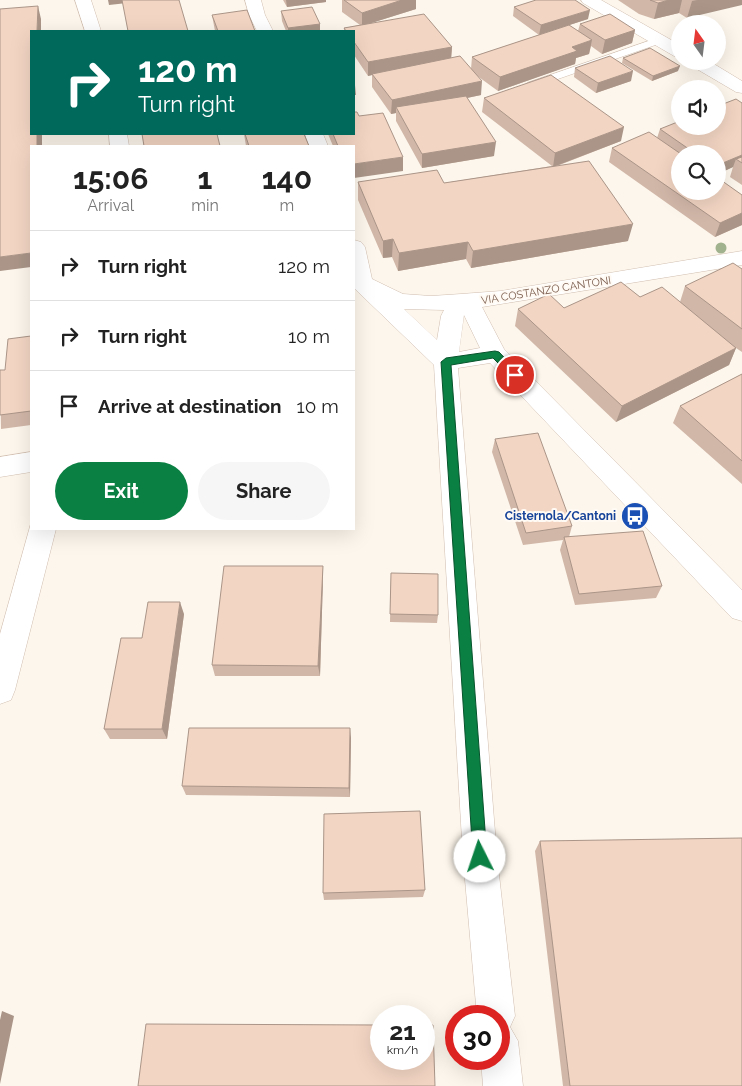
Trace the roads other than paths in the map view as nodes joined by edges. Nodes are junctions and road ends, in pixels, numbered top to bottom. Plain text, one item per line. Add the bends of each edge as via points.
1 (83, 0) edge
2 (253, 0) edge
3 (589, 0) edge
4 (92, 30) edge
5 (264, 30) edge
6 (660, 40) junction
7 (671, 47) edge
8 (711, 70) edge
9 (742, 88) edge
10 (519, 89) edge
11 (355, 256) edge
12 (742, 258) edge
13 (358, 281) edge
14 (468, 301) junction
15 (495, 354) junction
16 (446, 362) junction
17 (30, 462) edge
18 (0, 467) edge
19 (42, 530) edge
20 (742, 609) edge
21 (0, 690) edge
22 (495, 1005) edge
23 (502, 1070) edge
24 (503, 1086) edge

1 - 4 street
2 - 5 street
3 - 6 street
6 - 7 street
6 - 10 lane
8 - 9 street
11 - 13 street
12 - 14 street, VIA COSTANZO CANTONI
13 - 14 street, VIA COSTANZO CANTONI via 392,299
13 - 16 street
14 - 15 street
14 - 16 street via 452,316
15 - 16 street
15 - 20 street
16 - 22 street via 480,857
17 - 18 street
19 - 21 street
23 - 24 street

